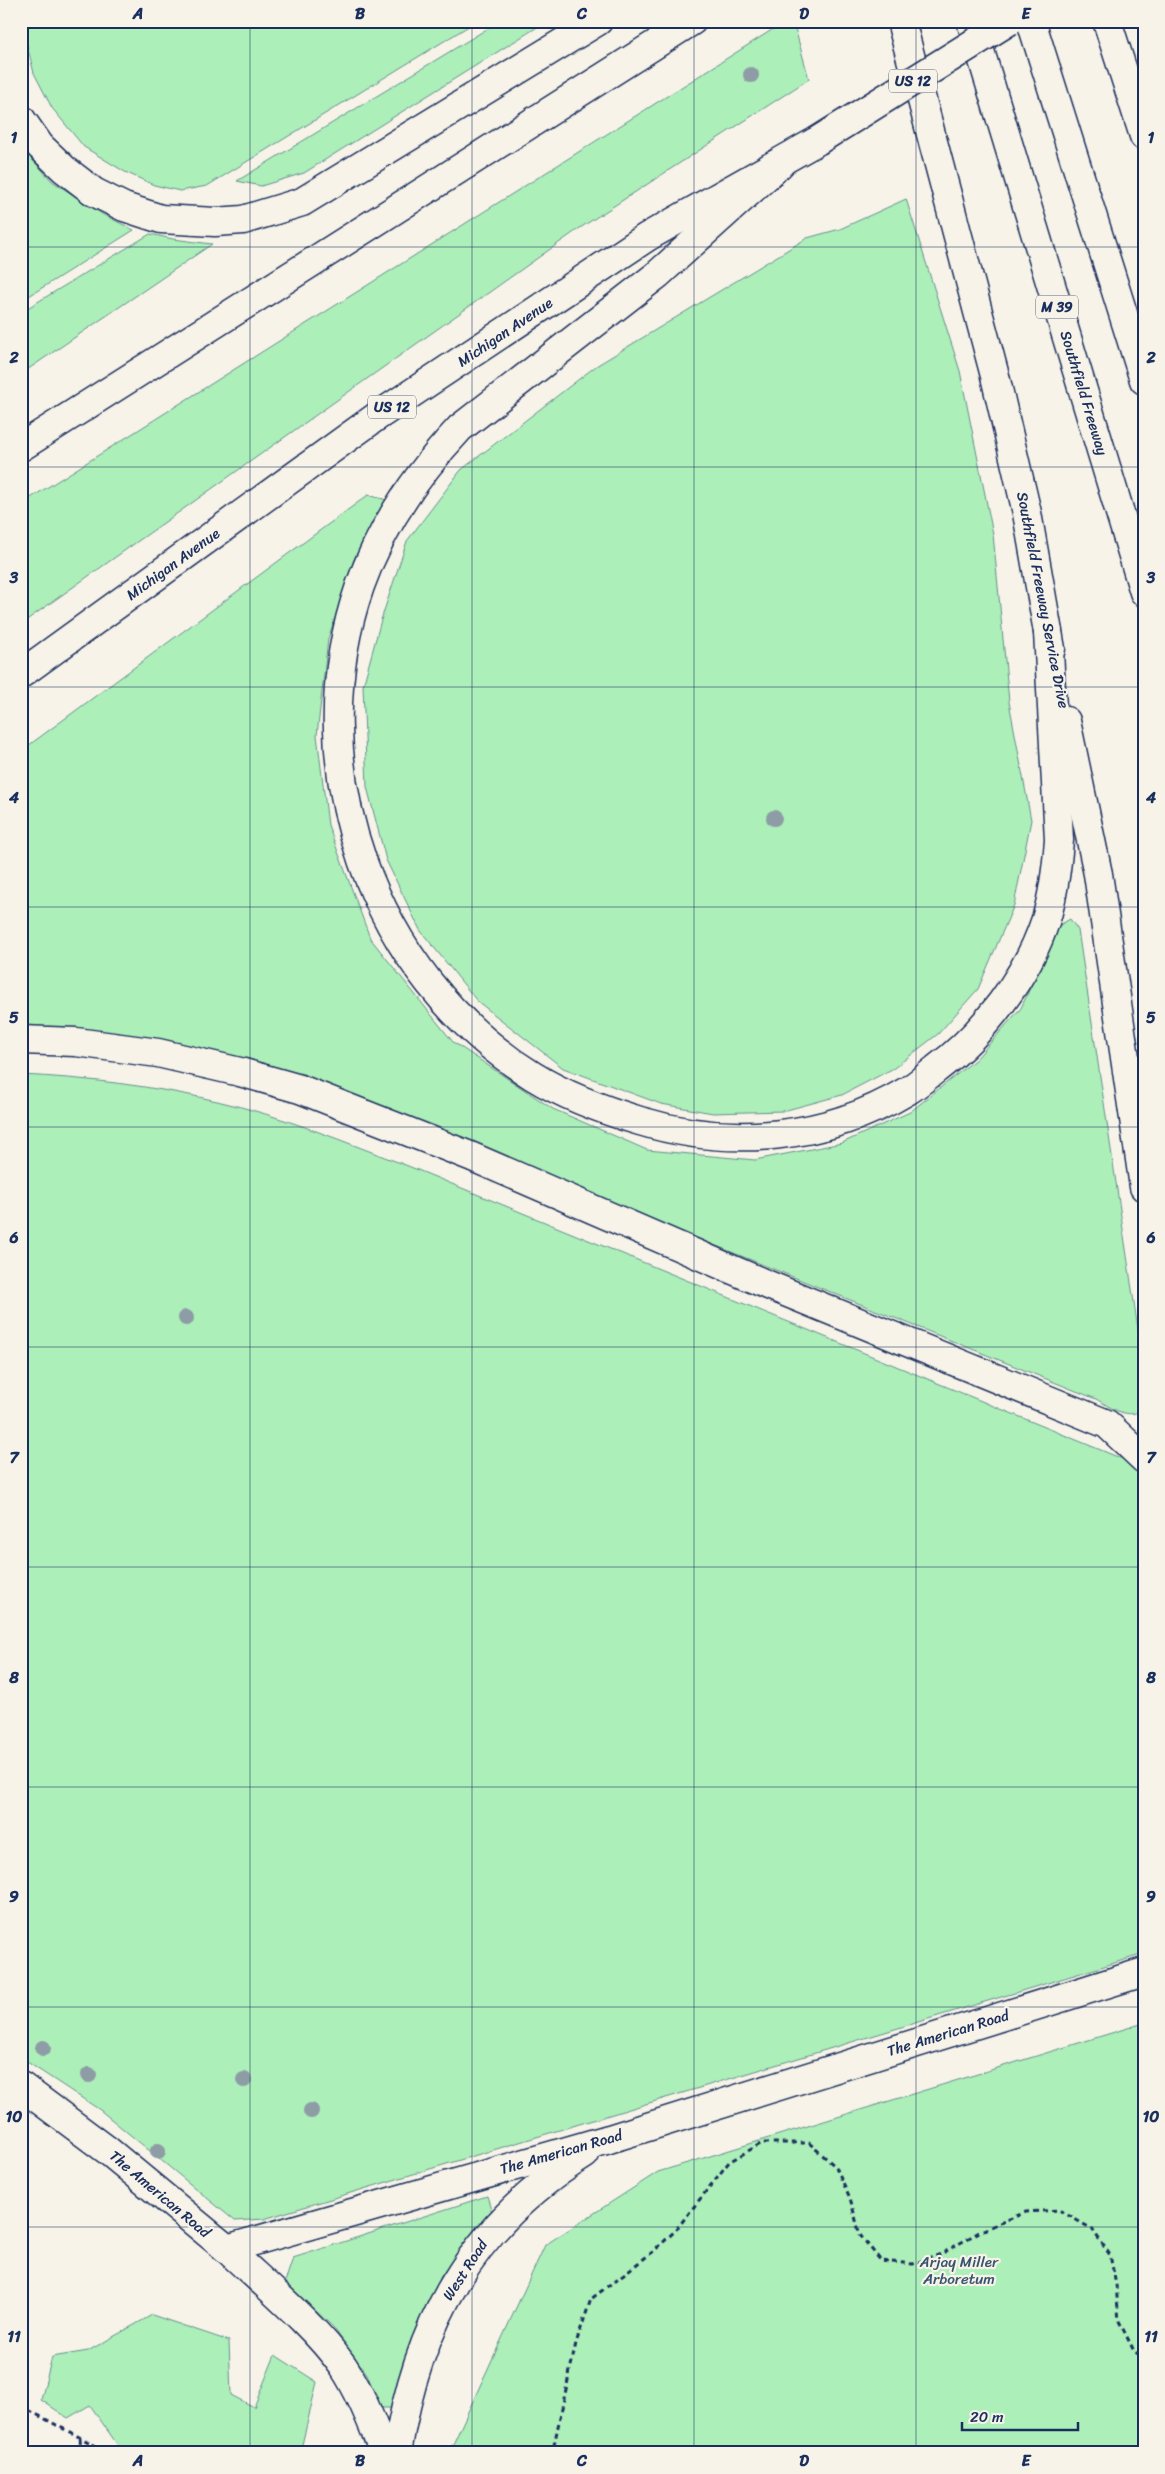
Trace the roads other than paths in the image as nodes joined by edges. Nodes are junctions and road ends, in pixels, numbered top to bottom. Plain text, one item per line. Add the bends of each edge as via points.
1 (598, 21) edge
2 (692, 21) edge
3 (901, 21) edge
4 (971, 21) edge
5 (1009, 21) edge
6 (1031, 21) edge
7 (1107, 21) edge
8 (21, 119) edge
9 (1144, 136) edge
10 (780, 164) junction
11 (1144, 380) edge
12 (21, 447) edge
13 (1144, 592) edge
14 (1048, 632) junction
15 (21, 674) edge
16 (21, 1040) edge
17 (1144, 1187) edge
18 (1144, 1459) edge
19 (1144, 1972) edge
20 (21, 2086) edge
21 (609, 2139) junction
22 (227, 2249) junction
23 (384, 2453) edge
24 (397, 2453) edge

1 - 8 main road via 302,202 243,220 161,219 124,207 94,192 64,170 40,146
2 - 12 main road
3 - 14 main road, Southfield Freeway Service Drive via 995,376 1027,512
4 - 13 main road, Southfield Freeway / M 39
5 - 10 main road, Michigan Avenue / US 12, bridge
6 - 11 main road
7 - 9 main road
10 - 14 main road via 657,276 460,428 408,490 375,550 359,588 345,640 338,694 338,748 355,844 374,895 400,944 440,998 479,1036 534,1076 594,1107 664,1128 723,1137 783,1135 853,1117 907,1091 954,1055 997,1009 1028,961 1046,919 1056,874 1059,840
10 - 15 main road, Michigan Avenue / US 12 via 647,237 384,412
14 - 17 main road, Southfield Freeway Service Drive via 1098,874
16 - 18 main road via 76,1042 158,1054 240,1072 300,1090 470,1156 761,1282 1107,1424
19 - 21 main road, The American Road
20 - 22 main road, The American Road via 107,2150
21 - 22 main road, The American Road
21 - 24 main road, West Road via 560,2170 517,2205 478,2247 447,2296 422,2350 404,2408
22 - 23 main road via 342,2366 367,2411

